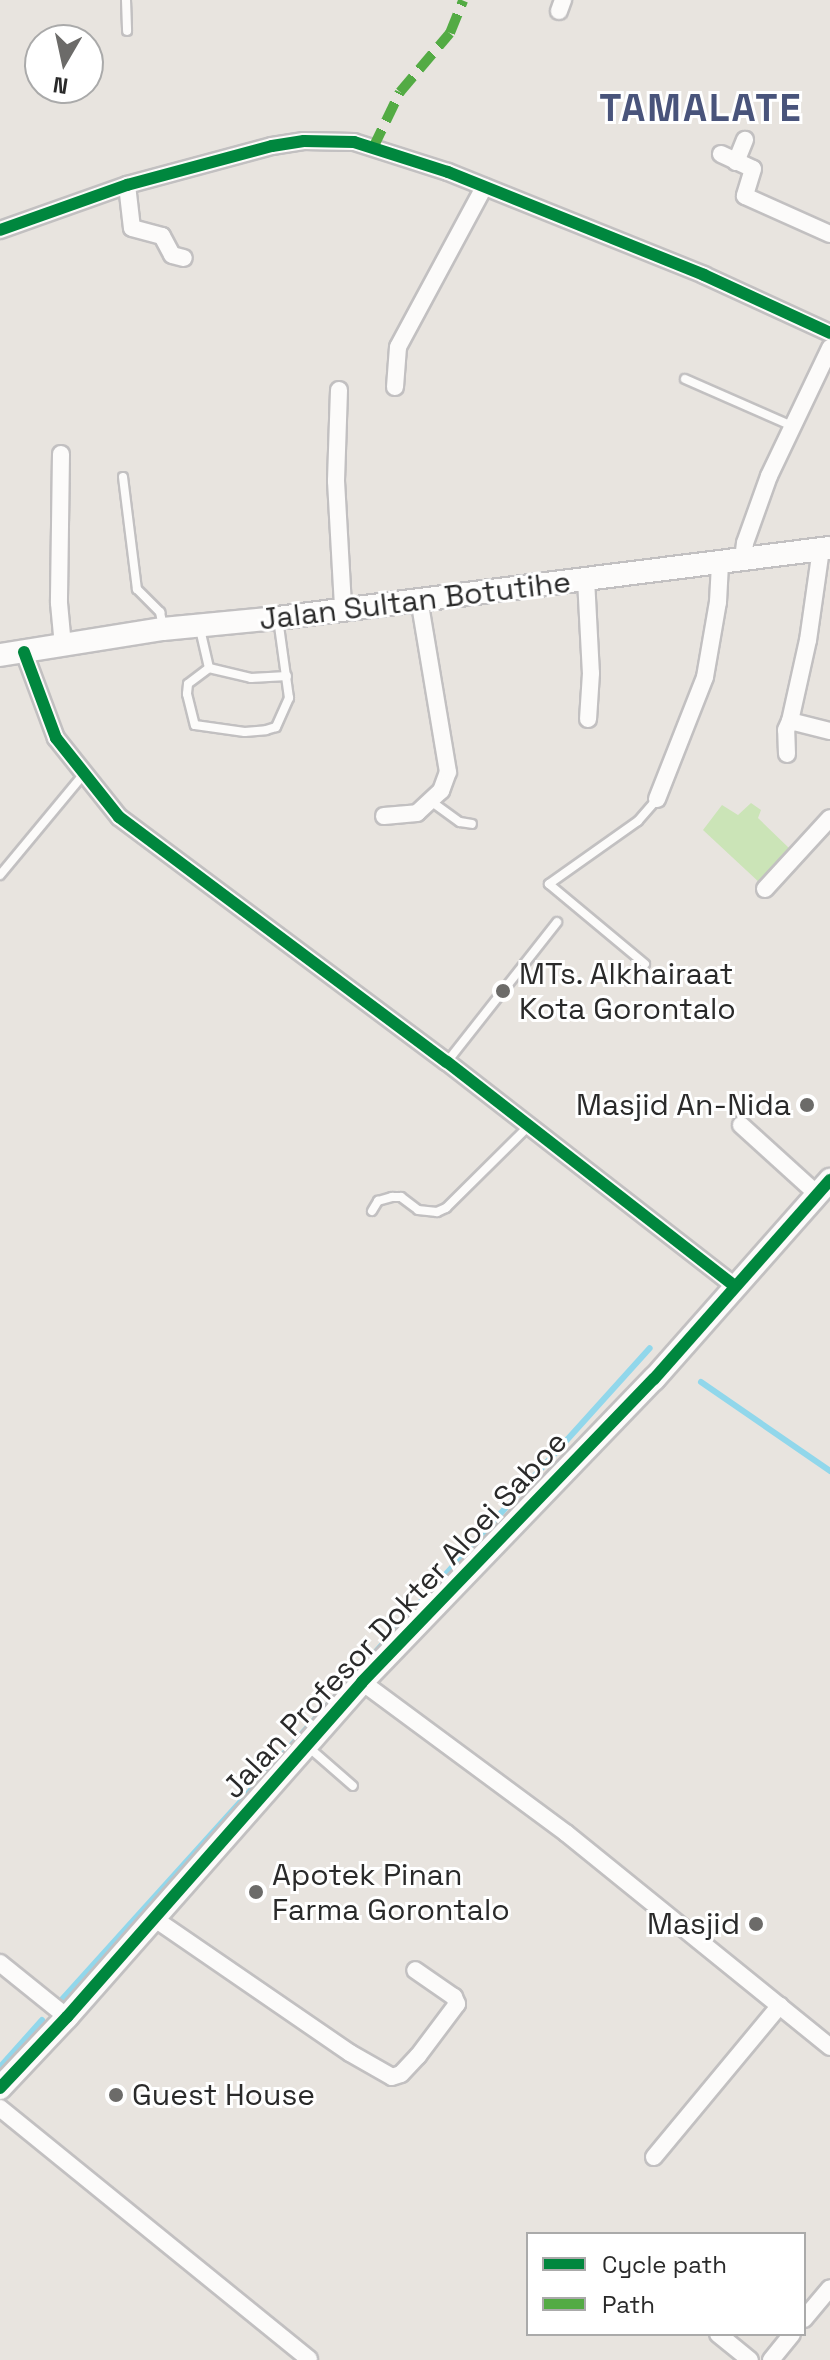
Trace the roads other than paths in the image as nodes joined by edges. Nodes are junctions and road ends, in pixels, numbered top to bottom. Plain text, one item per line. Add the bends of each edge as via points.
1 (126, 0) edge
2 (127, 31) dead end
3 (745, 140) dead end
4 (127, 185) junction
5 (484, 187) junction
6 (0, 230) edge
7 (830, 234) edge
8 (184, 258) dead end
9 (830, 333) edge
10 (830, 348) edge
11 (685, 379) dead end
12 (395, 387) dead end
13 (339, 390) dead end
14 (793, 426) junction
15 (61, 454) dead end
16 (123, 477) dead end
17 (826, 549) edge
18 (743, 559) junction
19 (720, 563) junction
20 (586, 579) junction
21 (419, 598) junction
22 (343, 608) junction
23 (278, 618) junction
24 (199, 628) junction
25 (163, 629) junction
26 (63, 646) junction
27 (24, 652) junction
28 (0, 655) edge
29 (209, 668) junction
30 (287, 676) junction
31 (588, 719) dead end
32 (790, 721) junction
33 (830, 731) edge
34 (787, 754) dead end
35 (83, 775) junction
36 (657, 799) joint
37 (432, 802) junction
38 (384, 816) dead end
39 (830, 818) edge
40 (472, 824) dead end
41 (0, 875) edge
42 (765, 889) dead end
43 (557, 922) dead end
44 (645, 964) dead end
45 (447, 1062) junction
46 (741, 1125) dead end
47 (529, 1126) junction
48 (824, 1187) edge
49 (372, 1211) dead end
50 (733, 1285) junction
51 (362, 1682) junction
52 (306, 1745) junction
53 (353, 1786) dead end
54 (152, 1917) junction
55 (0, 1963) edge
56 (415, 1970) dead end
57 (780, 2005) junction
58 (67, 2017) junction
59 (830, 2047) edge
60 (0, 2088) edge
61 (0, 2108) edge
62 (654, 2157) dead end
63 (830, 2288) edge
64 (806, 2317) edge
65 (720, 2336) edge
66 (790, 2336) edge
67 (309, 2359) edge
68 (750, 2360) edge
69 (771, 2360) edge

1 - 2 lane
3 - 7 street via 729,158 753,169 745,196
4 - 5 street via 272,146 336,139
4 - 6 street
4 - 8 street via 132,228 162,236 172,255
5 - 9 street via 704,275
5 - 12 street via 398,347
10 - 14 street
11 - 14 lane
13 - 22 street via 336,481
14 - 18 street via 760,499
15 - 26 street
16 - 25 lane via 137,589 160,612
17 - 18 street, Jalan Sultan Botutihe
17 - 32 street
18 - 19 street, Jalan Sultan Botutihe
19 - 20 street, Jalan Sultan Botutihe
19 - 36 street via 705,677
20 - 21 street, Jalan Sultan Botutihe
20 - 31 street
21 - 22 street, Jalan Sultan Botutihe
21 - 37 street via 448,761 441,791
22 - 23 street, Jalan Sultan Botutihe
23 - 24 street, Jalan Sultan Botutihe
23 - 30 lane
24 - 25 street, Jalan Sultan Botutihe
24 - 29 lane
25 - 26 street, Jalan Sultan Botutihe
26 - 27 street, Jalan Sultan Botutihe
27 - 28 street, Jalan Sultan Botutihe
27 - 35 street via 56,738
29 - 30 lane via 251,678
29 - 30 lane via 188,684 192,720 195,725 245,732 276,727 289,698
32 - 33 street
32 - 34 street
35 - 41 lane
35 - 45 street via 119,817
36 - 44 lane via 638,821 549,884
37 - 38 street via 417,813
37 - 40 lane via 460,822
39 - 42 street
43 - 45 lane
45 - 47 street
46 - 48 street
47 - 49 lane via 446,1208 427,1211 392,1197 378,1201
47 - 50 street
48 - 50 street, Jalan Profesor Dokter Aloei Saboe
50 - 51 street, Jalan Profesor Dokter Aloei Saboe via 654,1379
51 - 52 street, Jalan Profesor Dokter Aloei Saboe
51 - 57 street via 566,1833
52 - 53 lane
52 - 54 street, Jalan Profesor Dokter Aloei Saboe
54 - 56 street via 392,2077 418,2056 457,2004
54 - 58 street, Jalan Profesor Dokter Aloei Saboe
55 - 58 street
57 - 59 street
57 - 62 street
58 - 60 street, Jalan Profesor Dokter Aloei Saboe
61 - 67 street
63 - 64 street
65 - 68 street
66 - 69 street

